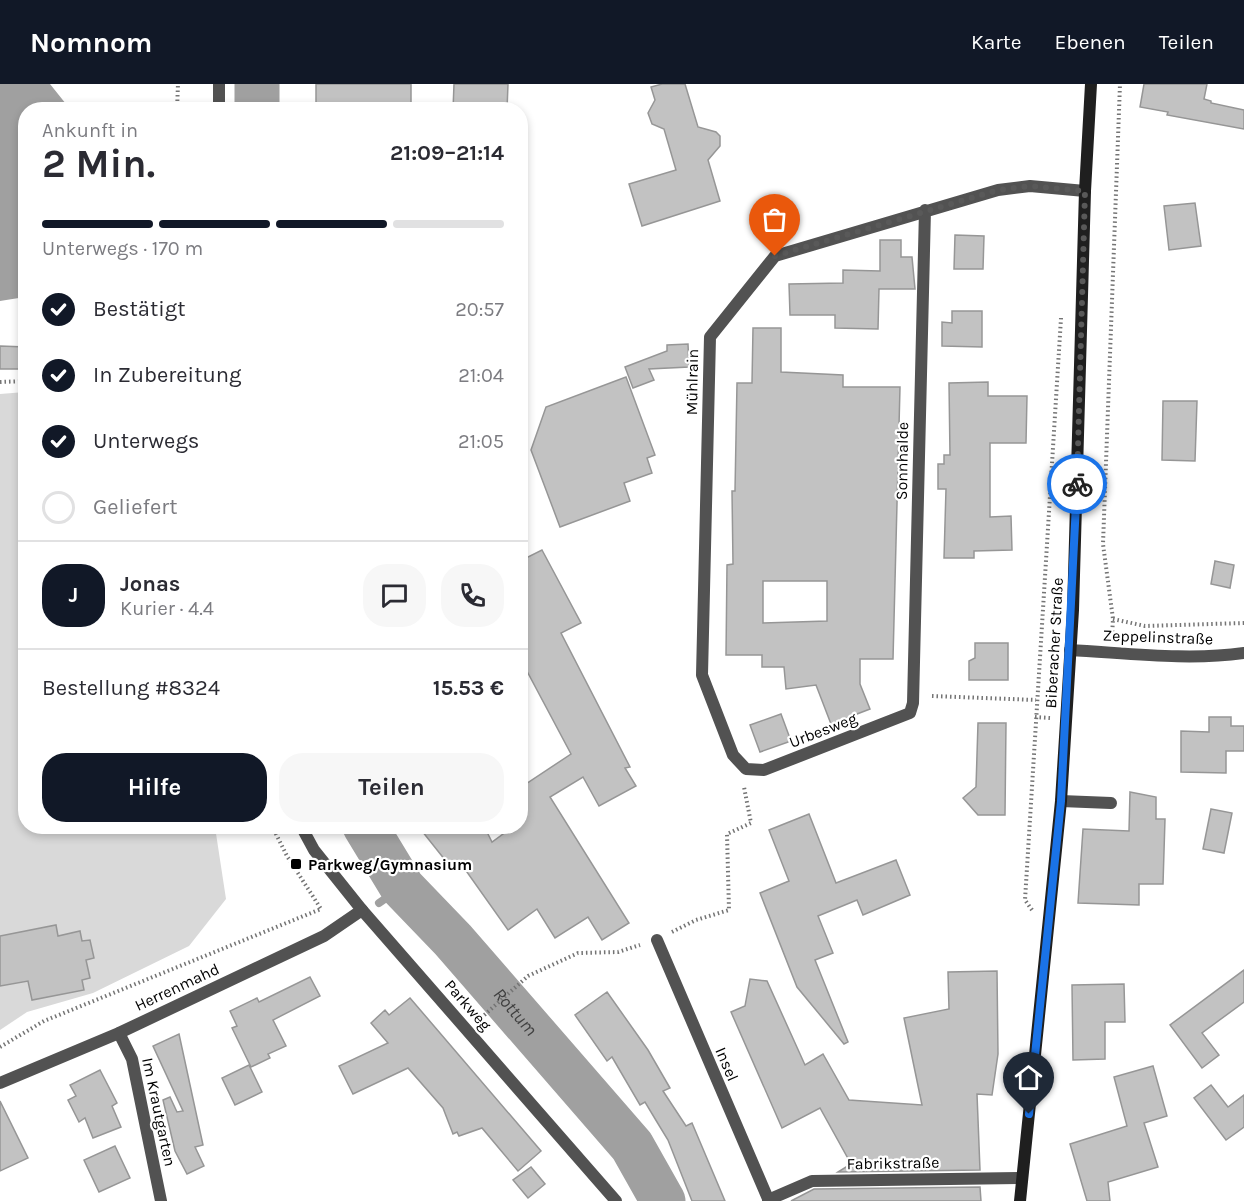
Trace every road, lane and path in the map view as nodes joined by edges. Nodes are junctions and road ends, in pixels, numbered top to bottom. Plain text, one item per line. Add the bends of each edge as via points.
1 (178, 84) edge
2 (219, 84) edge
3 (1091, 84) edge
4 (1120, 84) edge
5 (177, 102) edge
6 (219, 102) edge
7 (1085, 191) junction
8 (925, 210) junction
9 (1061, 306) dead end
10 (18, 381) edge
11 (0, 382) edge
12 (1244, 622) edge
13 (1070, 650) junction
14 (1244, 653) edge
15 (913, 695) junction
16 (1036, 700) junction
17 (910, 713) joint
18 (746, 769) junction
19 (1061, 801) junction
20 (1111, 803) dead end
21 (276, 834) edge
22 (305, 834) edge
23 (1024, 900) dead end
24 (362, 910) junction
25 (657, 940) junction
26 (485, 1016) dead end
27 (119, 1033) junction
28 (0, 1047) edge
29 (0, 1083) edge
30 (1022, 1178) junction
31 (161, 1201) edge
32 (616, 1201) edge
33 (768, 1201) edge
34 (1020, 1201) edge

1 - 5 path
2 - 6 street
3 - 7 main road, Biberacher Straße
4 - 12 path via 1103,544 1113,619 1145,626
7 - 8 street, Mühlrain via 1030,186 998,190
7 - 13 main road, Biberacher Straße
8 - 15 street, Sonnhalde
8 - 18 street, Mühlrain via 775,256 710,337 702,675 733,755
9 - 16 path
10 - 11 path
13 - 14 street, Zeppelinstraße via 1175,655
13 - 19 main road, Biberacher Straße
15 - 16 path
15 - 17 street, Sonnhalde
16 - 23 path
17 - 18 street, Urbesweg via 764,770
18 - 25 path via 744,786 751,823 727,834 729,910 696,920
19 - 20 street
19 - 30 main road, Biberacher Straße
21 - 28 path via 321,909 44,1021
22 - 24 street, Parkweg
24 - 27 street, Herrenmahd via 324,936
24 - 32 street, Parkweg
25 - 26 path via 618,952 578,953 528,976
25 - 33 street, Insel
27 - 29 street, Herrenmahd
27 - 31 street, Im Krautgarten via 132,1059
30 - 33 street, Fabrikstraße via 812,1181
30 - 34 main road, Biberacher Straße

